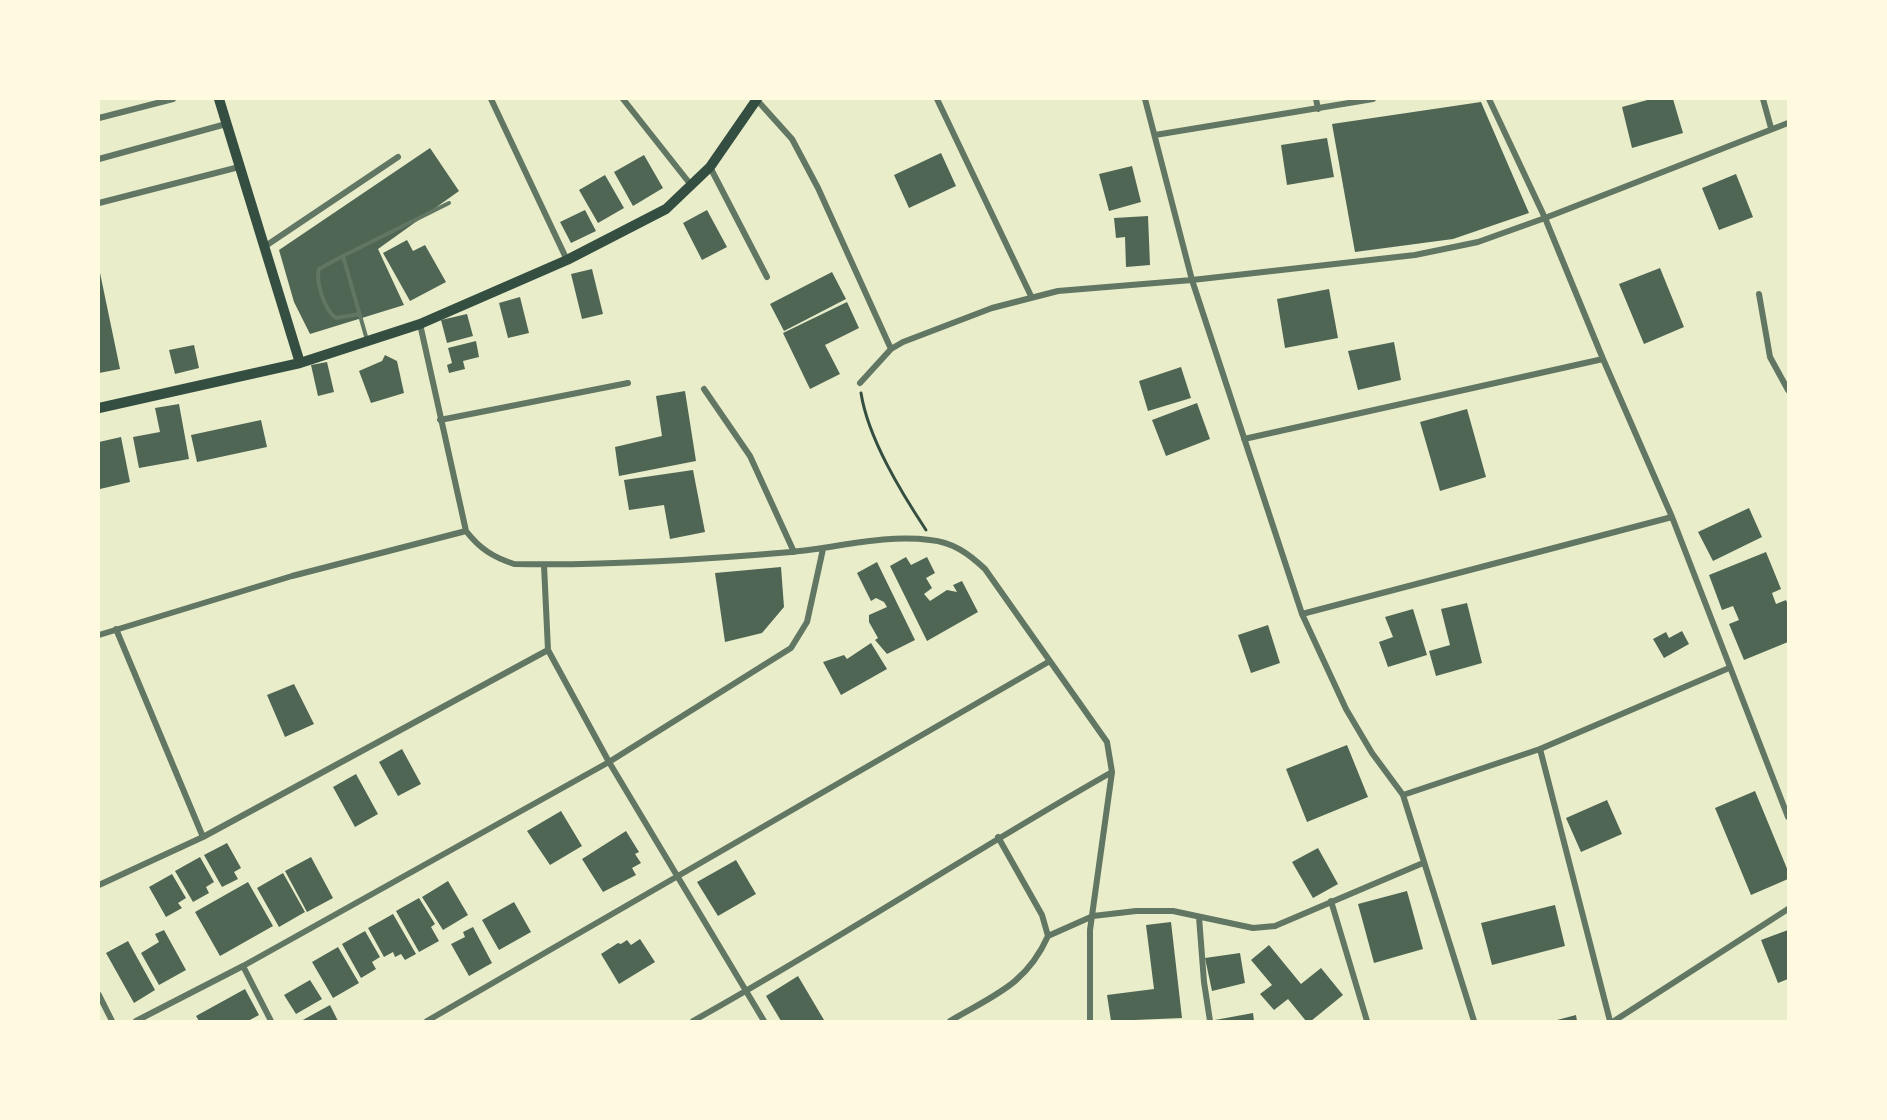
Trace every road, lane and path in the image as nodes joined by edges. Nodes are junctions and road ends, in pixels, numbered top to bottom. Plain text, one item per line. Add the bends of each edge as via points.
1 (173, 99) edge
2 (219, 99) edge
3 (490, 99) edge
4 (623, 99) edge
5 (757, 99) edge
6 (937, 99) edge
7 (1145, 99) edge
8 (1316, 99) edge
9 (1373, 99) edge
10 (1489, 99) edge
11 (1763, 99) edge
12 (1318, 109) junction
13 (99, 118) edge
14 (1788, 123) edge
15 (226, 124) junction
16 (1771, 128) junction
17 (1155, 135) junction
18 (398, 157) dead end
19 (99, 159) edge
20 (239, 167) junction
21 (710, 167) junction
22 (692, 185) junction
23 (99, 203) edge
24 (449, 203) dead end
25 (1545, 218) junction
26 (264, 247) junction
27 (343, 256) junction
28 (567, 260) junction
29 (767, 277) dead end
30 (1192, 280) junction
31 (1759, 294) dead end
32 (1031, 296) junction
33 (360, 314) junction
34 (420, 324) junction
35 (367, 341) junction
36 (891, 349) junction
37 (1603, 359) junction
38 (300, 363) junction
39 (628, 383) dead end
40 (860, 383) joint
41 (704, 388) dead end
42 (1788, 390) edge
43 (99, 408) edge
44 (440, 420) junction
45 (1244, 439) junction
46 (1672, 517) junction
47 (466, 531) junction
48 (933, 540) junction
49 (824, 549) junction
50 (794, 552) junction
51 (544, 565) junction
52 (1302, 614) junction
53 (116, 629) junction
54 (99, 635) edge
55 (548, 650) junction
56 (1050, 661) junction
57 (1729, 669) junction
58 (1540, 749) junction
59 (609, 762) junction
60 (1112, 772) junction
61 (1403, 795) junction
62 (1788, 817) edge
63 (203, 837) junction
64 (998, 837) junction
65 (1423, 864) junction
66 (677, 878) junction
67 (99, 885) edge
68 (1331, 901) junction
69 (1788, 909) edge
70 (1093, 916) junction
71 (1199, 917) junction
72 (1048, 936) junction
73 (243, 966) junction
74 (746, 992) junction
75 (99, 995) edge
76 (112, 1021) edge
77 (136, 1021) edge
78 (271, 1021) edge
79 (427, 1021) edge
80 (693, 1021) edge
81 (764, 1021) edge
82 (950, 1021) edge
83 (1090, 1021) edge
84 (1210, 1021) edge
85 (1367, 1021) edge
86 (1474, 1021) edge
87 (1612, 1021) edge

1 - 13 street
2 - 15 main road
3 - 28 street
4 - 22 street
5 - 21 main road
5 - 36 street via 792,139
6 - 32 street
7 - 17 street
8 - 12 street
9 - 12 street
10 - 25 street
11 - 16 street
12 - 17 street
14 - 16 street
15 - 19 street
15 - 20 main road
16 - 25 street
17 - 30 street
18 - 26 street
20 - 23 street
20 - 26 main road
21 - 22 main road
21 - 29 street
22 - 28 main road via 666,209
24 - 27 lane
25 - 30 street via 1478,242 1415,255
25 - 37 street
26 - 38 main road
27 - 33 lane
27 - 33 lane via 319,269 317,276 330,314 336,318
28 - 34 main road
30 - 32 street
30 - 45 street
31 - 42 street via 1770,357
32 - 36 street
33 - 35 lane
34 - 35 main road
34 - 44 street
35 - 38 main road
36 - 40 street
37 - 45 street
37 - 46 street
38 - 43 main road
39 - 44 street
40 - 48 path via 864,415
41 - 50 street via 750,456
44 - 47 street
45 - 52 street
46 - 52 street
46 - 57 street
47 - 51 street via 493,557 514,564
47 - 53 street via 292,576
48 - 49 street via 888,537
48 - 56 street via 963,549 985,568
49 - 50 street
49 - 59 street via 807,622 791,648
50 - 51 street via 670,563
51 - 55 street
52 - 61 street via 1346,709
53 - 54 street
53 - 63 street
55 - 59 street
55 - 63 street
56 - 60 street via 1107,742
56 - 66 street
57 - 58 street
57 - 62 street
58 - 61 street
58 - 87 street
59 - 66 street
59 - 73 street
60 - 64 street
60 - 70 street
61 - 65 street
63 - 67 street
64 - 72 street via 1042,915
64 - 74 street
65 - 68 street
65 - 86 street
66 - 74 street
66 - 79 street
68 - 71 street via 1275,926 1253,928
68 - 85 street
69 - 87 street
70 - 71 street via 1173,910
70 - 72 street
70 - 83 street
71 - 84 street
72 - 82 street via 1030,969 1017,982
73 - 77 street
73 - 78 street
74 - 80 street
74 - 81 street
75 - 76 street

